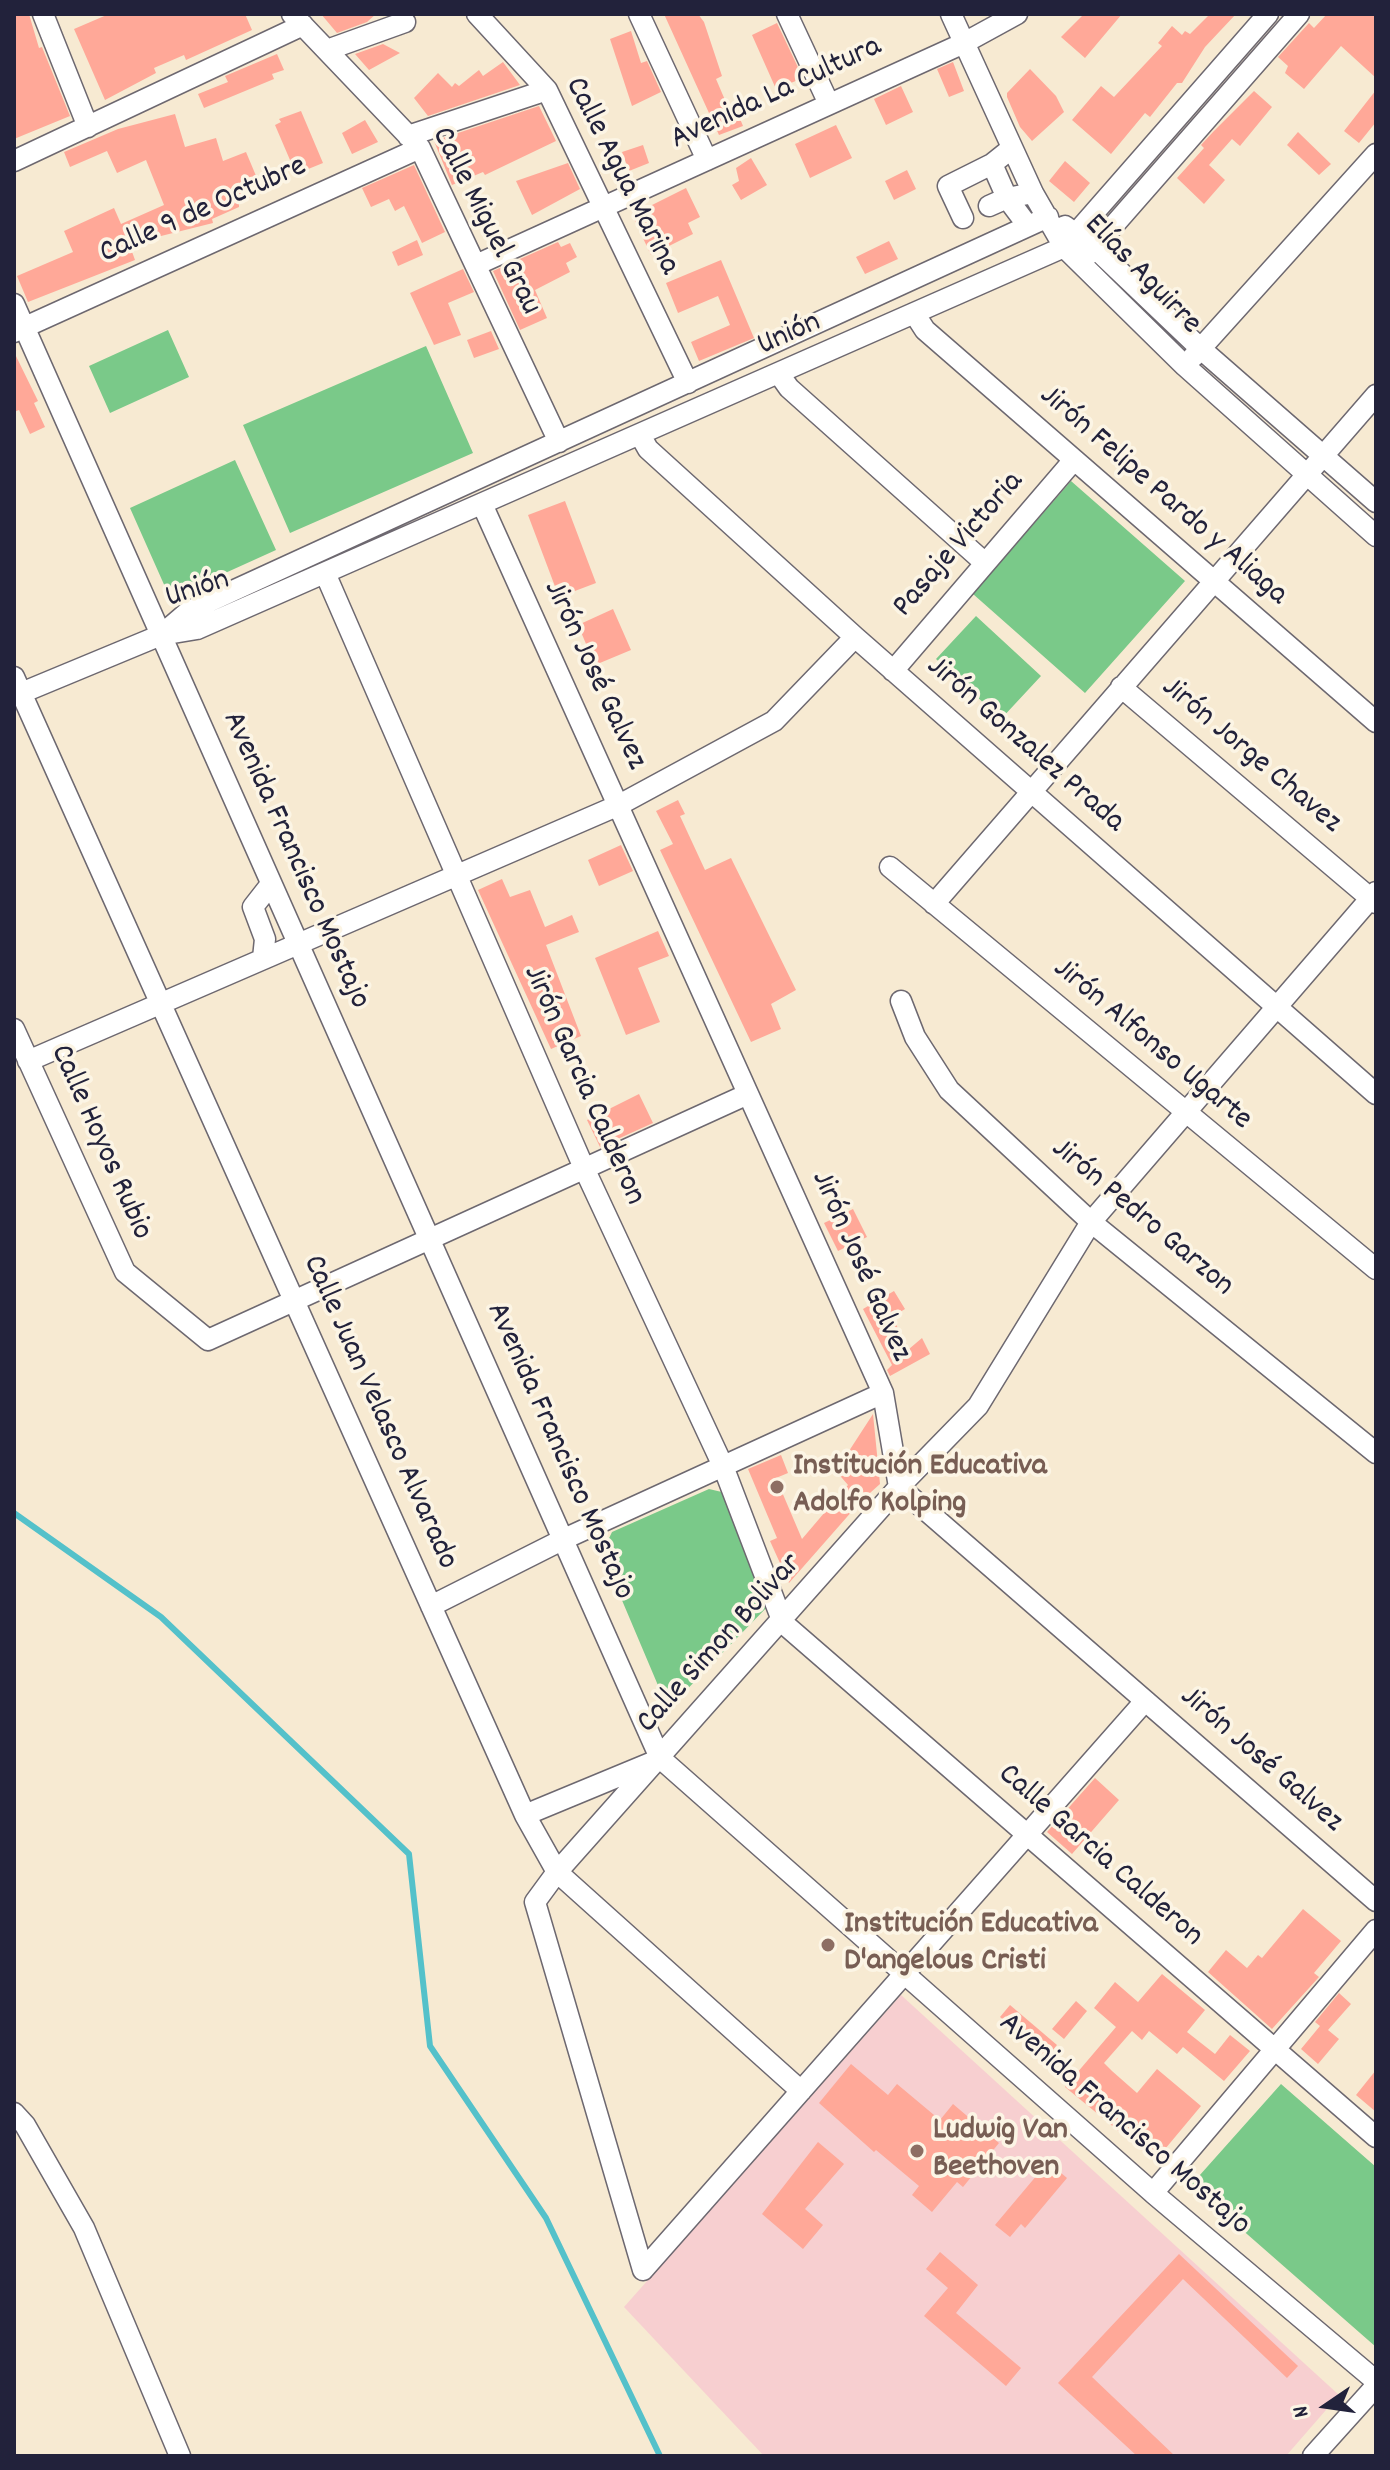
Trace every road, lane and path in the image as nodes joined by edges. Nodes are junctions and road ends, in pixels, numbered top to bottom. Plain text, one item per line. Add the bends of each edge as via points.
1 (43, 14) edge
2 (477, 14) edge
3 (639, 14) edge
4 (787, 14) edge
5 (951, 14) edge
6 (1017, 14) edge
7 (1268, 14) edge
8 (1299, 14) edge
9 (298, 20) edge
10 (405, 22) dead end
11 (964, 43) junction
12 (327, 50) junction
13 (547, 90) junction
14 (829, 104) junction
15 (88, 127) junction
16 (414, 142) junction
17 (1012, 148) junction
18 (1376, 154) edge
19 (707, 160) junction
20 (14, 161) edge
21 (992, 164) junction
22 (1033, 193) junction
23 (604, 207) junction
24 (982, 209) junction
25 (1048, 217) junction
26 (1028, 226) junction
27 (1071, 240) junction
28 (1094, 247) junction
29 (963, 256) junction
30 (1080, 263) junction
31 (476, 265) junction
32 (14, 304) edge
33 (914, 313) junction
34 (19, 329) edge
35 (1201, 349) junction
36 (1185, 366) junction
37 (779, 374) junction
38 (688, 383) junction
39 (1376, 395) edge
40 (640, 435) junction
41 (559, 442) junction
42 (1324, 455) junction
43 (1073, 461) junction
44 (1307, 476) junction
45 (1376, 502) edge
46 (482, 504) junction
47 (1376, 536) edge
48 (985, 563) junction
49 (325, 573) junction
50 (1213, 582) junction
51 (161, 635) junction
52 (855, 637) junction
53 (893, 671) junction
54 (1121, 687) junction
55 (16, 688) edge
56 (1376, 722) edge
57 (1030, 792) junction
58 (619, 805) junction
59 (890, 867) dead end
60 (456, 873) junction
61 (271, 884) junction
62 (1374, 898) edge
63 (934, 904) junction
64 (297, 943) junction
65 (263, 958) junction
66 (901, 1001) dead end
67 (160, 1003) junction
68 (1276, 1008) junction
69 (14, 1029) edge
70 (28, 1061) junction
71 (748, 1094) junction
72 (1376, 1094) edge
73 (1185, 1114) junction
74 (584, 1168) junction
75 (1091, 1222) junction
76 (429, 1238) junction
77 (1376, 1269) edge
78 (296, 1302) junction
79 (883, 1393) junction
80 (1376, 1453) edge
81 (723, 1466) junction
82 (899, 1487) junction
83 (564, 1539) junction
84 (431, 1606) junction
85 (783, 1623) junction
86 (1145, 1701) junction
87 (660, 1758) junction
88 (525, 1815) junction
89 (1027, 1834) junction
90 (557, 1872) junction
91 (1376, 1901) edge
92 (1376, 1930) edge
93 (904, 1974) junction
94 (1275, 2050) junction
95 (801, 2091) junction
96 (18, 2124) edge
97 (1376, 2137) edge
98 (1153, 2193) junction
99 (1376, 2383) edge
100 (180, 2456) edge
101 (1313, 2456) edge

1 - 15 street
2 - 13 street, Calle Agua Marina
3 - 19 street
4 - 14 street
5 - 11 street, Elías Aguirre
6 - 11 street, Avenida La Cultura
7 - 27 street
8 - 28 street
9 - 12 street, Calle Miguel Grau
9 - 15 street
10 - 12 street
11 - 14 street, Avenida La Cultura
11 - 17 street, Elías Aguirre
12 - 16 street, Calle Miguel Grau
13 - 16 street, Calle 9 de Octubre
13 - 23 street, Calle Agua Marina
14 - 19 street, Avenida La Cultura
15 - 20 street
16 - 31 street, Calle Miguel Grau
16 - 34 street, Calle 9 de Octubre
17 - 21 street
17 - 22 street, Elías Aguirre
18 - 35 street
19 - 23 street, Avenida La Cultura
21 - 24 street
21 - 24 street via 948,186
22 - 24 street
22 - 25 street, Elías Aguirre
23 - 31 street, Avenida La Cultura
23 - 38 street, Calle Agua Marina
24 - 26 street
24 - 29 street
25 - 26 street, Unión
25 - 27 street, Elías Aguirre
26 - 29 street, Unión
27 - 28 street, Elías Aguirre
27 - 30 street, Elías Aguirre
27 - 33 street, Unión
28 - 30 street
28 - 35 street, Elías Aguirre
29 - 38 street, Unión
30 - 36 street, Elías Aguirre
31 - 41 street, Calle Miguel Grau
32 - 34 street, Avenida Francisco Mostajo
33 - 37 street, Unión
33 - 43 street, Jirón Felipe Pardo y Aliaga via 925,330
34 - 51 street, Avenida Francisco Mostajo
35 - 36 street
35 - 42 street, Elías Aguirre
36 - 44 street, Elías Aguirre
37 - 40 street, Unión
37 - 48 street
38 - 41 street, Unión
39 - 42 street
40 - 46 street, Unión
40 - 52 street, Jirón Gonzalez Prada via 648,449
41 - 51 street, Unión via 189,611
42 - 44 street
42 - 45 street, Elías Aguirre
43 - 48 street, Pasaje Victoria
43 - 50 street, Jirón Felipe Pardo y Aliaga
44 - 47 street, Elías Aguirre
44 - 50 street
46 - 49 street, Unión
46 - 58 street, Jirón José Galvez
48 - 53 street, Pasaje Victoria
49 - 51 street, Unión via 197,629
49 - 60 street, Jirón Garcia Calderon
50 - 54 street
50 - 56 street, Jirón Felipe Pardo y Aliaga
51 - 55 street
51 - 61 street, Avenida Francisco Mostajo
52 - 53 street, Jirón Gonzalez Prada
52 - 58 street via 774,721
53 - 57 street, Jirón Gonzalez Prada
54 - 57 street
54 - 62 street, Jirón Jorge Chavez
55 - 67 street, Calle Juan Velasco Alvarado
57 - 63 street
57 - 68 street, Jirón Gonzalez Prada
58 - 60 street
58 - 71 street, Jirón José Galvez
59 - 63 street, Jirón Alfonso Ugarte
60 - 64 street
60 - 74 street, Jirón Garcia Calderon
61 - 64 street, Avenida Francisco Mostajo
61 - 65 street via 253,907 265,939
62 - 68 street, Calle Simon Bolivar
63 - 73 street, Jirón Alfonso Ugarte
64 - 65 street
64 - 76 street, Avenida Francisco Mostajo
65 - 67 street
66 - 75 street, Jirón Pedro Garzon via 915,1037 949,1090
67 - 70 street
67 - 78 street, Calle Juan Velasco Alvarado
68 - 72 street, Jirón Gonzalez Prada
68 - 73 street, Calle Simon Bolivar
69 - 70 street, Calle Hoyos Rubio
70 - 78 street, Calle Hoyos Rubio via 125,1272 208,1340
71 - 74 street
71 - 79 street, Jirón José Galvez
73 - 75 street, Calle Simon Bolivar
73 - 77 street, Jirón Alfonso Ugarte
74 - 76 street
74 - 81 street, Jirón Garcia Calderon
75 - 80 street, Jirón Pedro Garzon
75 - 82 street, Calle Simon Bolivar via 978,1406
76 - 78 street
76 - 83 street, Avenida Francisco Mostajo
78 - 84 street, Calle Juan Velasco Alvarado
79 - 81 street
79 - 82 street, Jirón José Galvez
81 - 83 street
81 - 85 street, Jirón Garcia Calderon
82 - 85 street, Calle Simon Bolivar
82 - 86 street, Jirón José Galvez
83 - 84 street
83 - 87 street, Avenida Francisco Mostajo
84 - 88 street, Calle Juan Velasco Alvarado
85 - 87 street, Calle Simon Bolivar
85 - 89 street, Calle Garcia Calderon
86 - 89 street
86 - 91 street, Jirón José Galvez
87 - 88 street
87 - 90 street, Calle Simon Bolivar
87 - 93 street, Avenida Francisco Mostajo
88 - 90 street, Calle Juan Velasco Alvarado
89 - 93 street
89 - 94 street, Calle Garcia Calderon
90 - 95 street, Calle Juan Velasco Alvarado
90 - 95 street, Calle Simon Bolivar via 535,1902 643,2270
92 - 94 street
93 - 95 street
93 - 98 street, Avenida Francisco Mostajo
94 - 97 street, Calle Garcia Calderon
94 - 98 street
96 - 100 street via 84,2228
98 - 99 street, Avenida Francisco Mostajo
99 - 101 street

